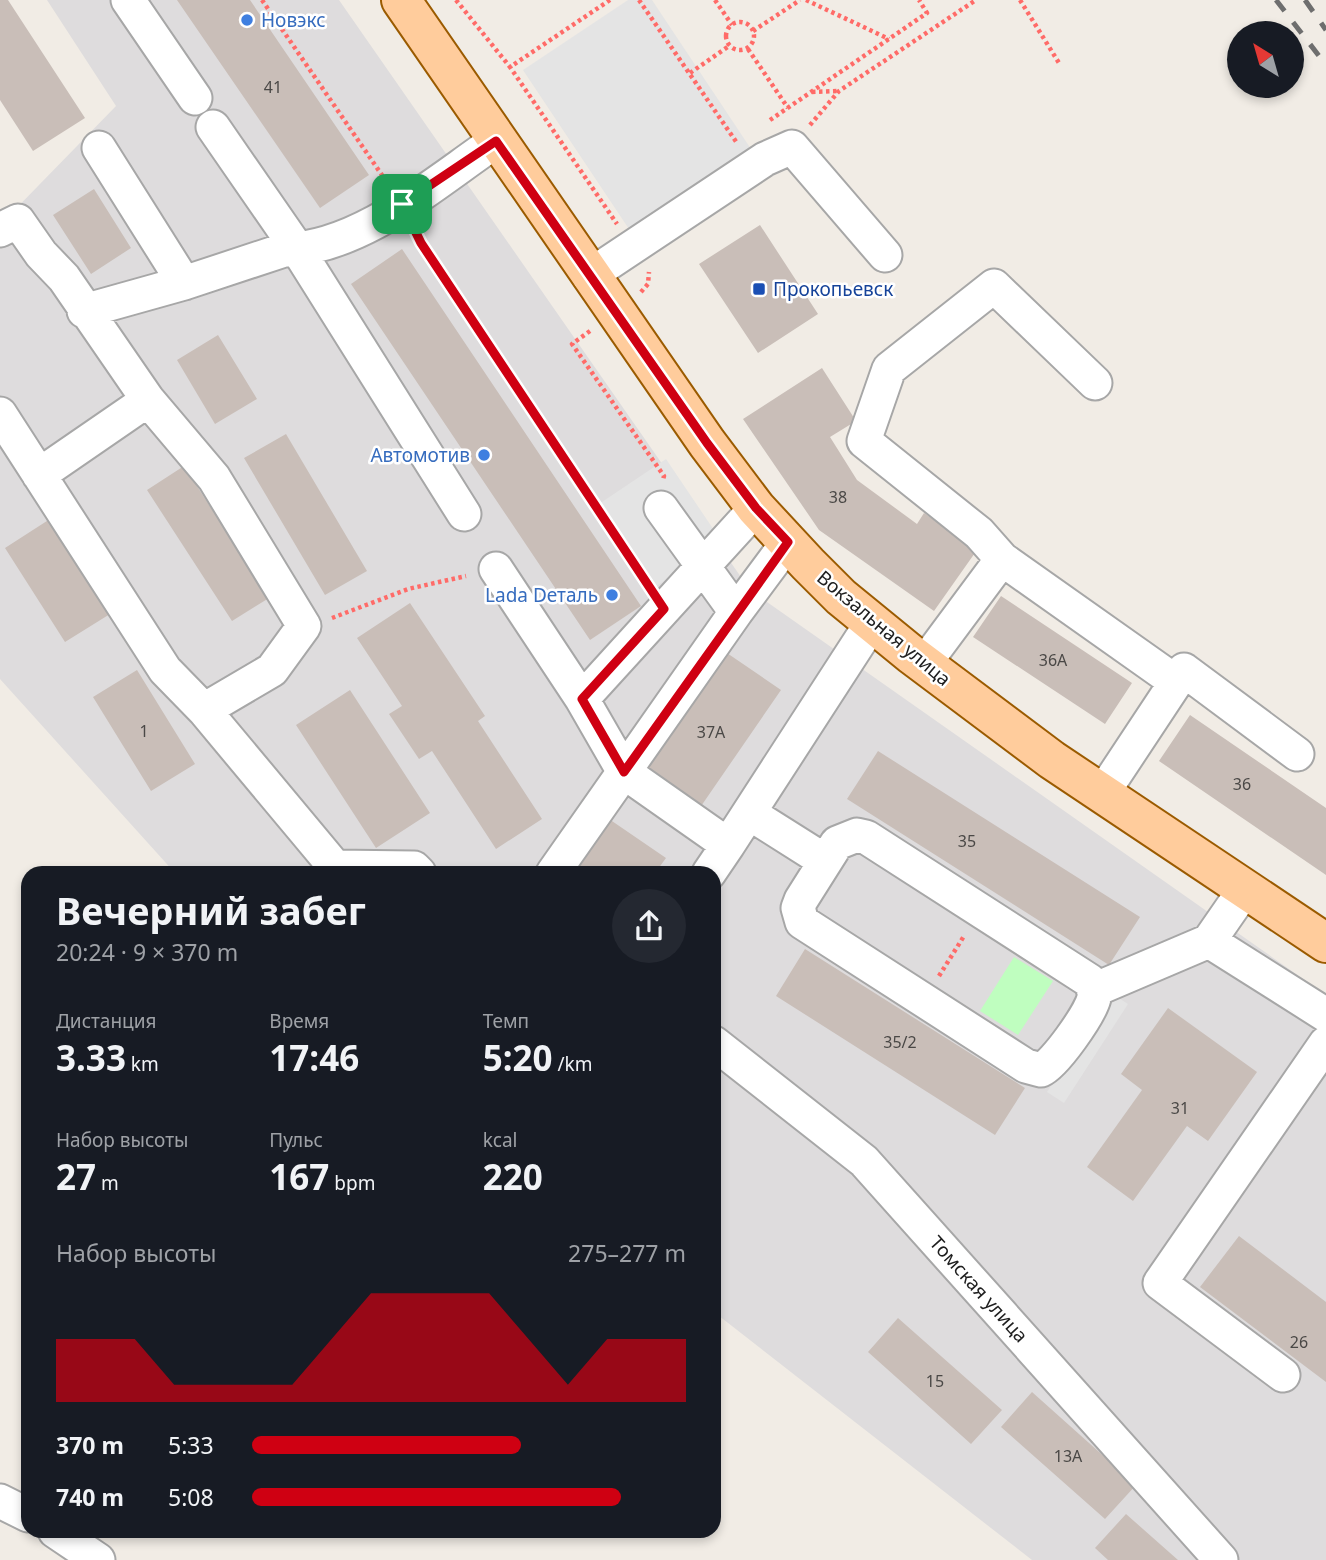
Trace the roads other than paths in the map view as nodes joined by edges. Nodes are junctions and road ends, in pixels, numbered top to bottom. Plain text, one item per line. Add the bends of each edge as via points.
1 (128, 0) edge
2 (401, 0) edge
3 (195, 98) dead end
4 (214, 127) dead end
5 (496, 141) junction
6 (99, 148) dead end
7 (0, 230) edge
8 (298, 250) junction
9 (885, 255) dead end
10 (589, 276) junction
11 (184, 284) junction
12 (84, 311) junction
13 (1096, 383) dead end
14 (148, 400) junction
15 (0, 414) edge
16 (39, 475) junction
17 (661, 508) dead end
18 (756, 508) junction
19 (464, 514) dead end
20 (788, 542) junction
21 (1002, 559) junction
22 (702, 567) junction
23 (496, 569) road end
24 (736, 612) junction
25 (873, 621) junction
26 (924, 664) junction
27 (1176, 682) junction
28 (582, 699) junction
29 (204, 710) junction
30 (1297, 754) dead end
31 (624, 772) junction
32 (1102, 794) junction
33 (749, 813) junction
34 (728, 845) junction
35 (825, 861) junction
36 (334, 866) edge
37 (558, 866) edge
38 (714, 866) edge
39 (1245, 888) junction
40 (1209, 941) junction
41 (1326, 943) edge
42 (1094, 990) junction
43 (1326, 1015) edge
44 (1326, 1043) edge
45 (721, 1049) edge
46 (1283, 1376) dead end
47 (0, 1501) edge
48 (21, 1512) edge
49 (65, 1538) edge
50 (98, 1560) edge
51 (1221, 1560) edge

1 - 3 street
2 - 5 main road, Вокзальная улица
4 - 8 street
5 - 8 street via 365,230
5 - 10 main road, Вокзальная улица
6 - 11 street
7 - 12 street via 18,221
8 - 11 street via 284,250
8 - 19 street
9 - 10 street via 792,147 765,159
10 - 18 main road, Вокзальная улица
11 - 12 street
12 - 14 street
13 - 21 street via 994,286 889,369 864,441 979,533
14 - 16 street
14 - 29 street via 214,478 304,626 272,670
15 - 16 street
16 - 29 street via 165,670
17 - 22 street
18 - 20 main road, Вокзальная улица
18 - 22 street
20 - 24 street
20 - 25 main road, Вокзальная улица via 841,597
21 - 26 street
21 - 27 street
22 - 24 street
22 - 28 street
23 - 28 street
24 - 31 street
25 - 26 main road, Вокзальная улица
25 - 33 street
26 - 32 main road, Вокзальная улица
27 - 30 street via 1184,670
27 - 32 street
28 - 31 street
29 - 36 street
31 - 34 street
31 - 37 street
32 - 39 main road, Вокзальная улица
33 - 34 street
33 - 35 street
34 - 38 street
35 - 42 street via 843,839 866,837 1084,976
35 - 42 street via 801,900 802,922 1026,1066 1041,1070 1055,1061 1091,1004
39 - 40 street
39 - 41 main road, Вокзальная улица
40 - 42 street
40 - 43 street
44 - 46 street via 1160,1283
45 - 51 street, Томская улица via 864,1161
47 - 48 street
49 - 50 street

